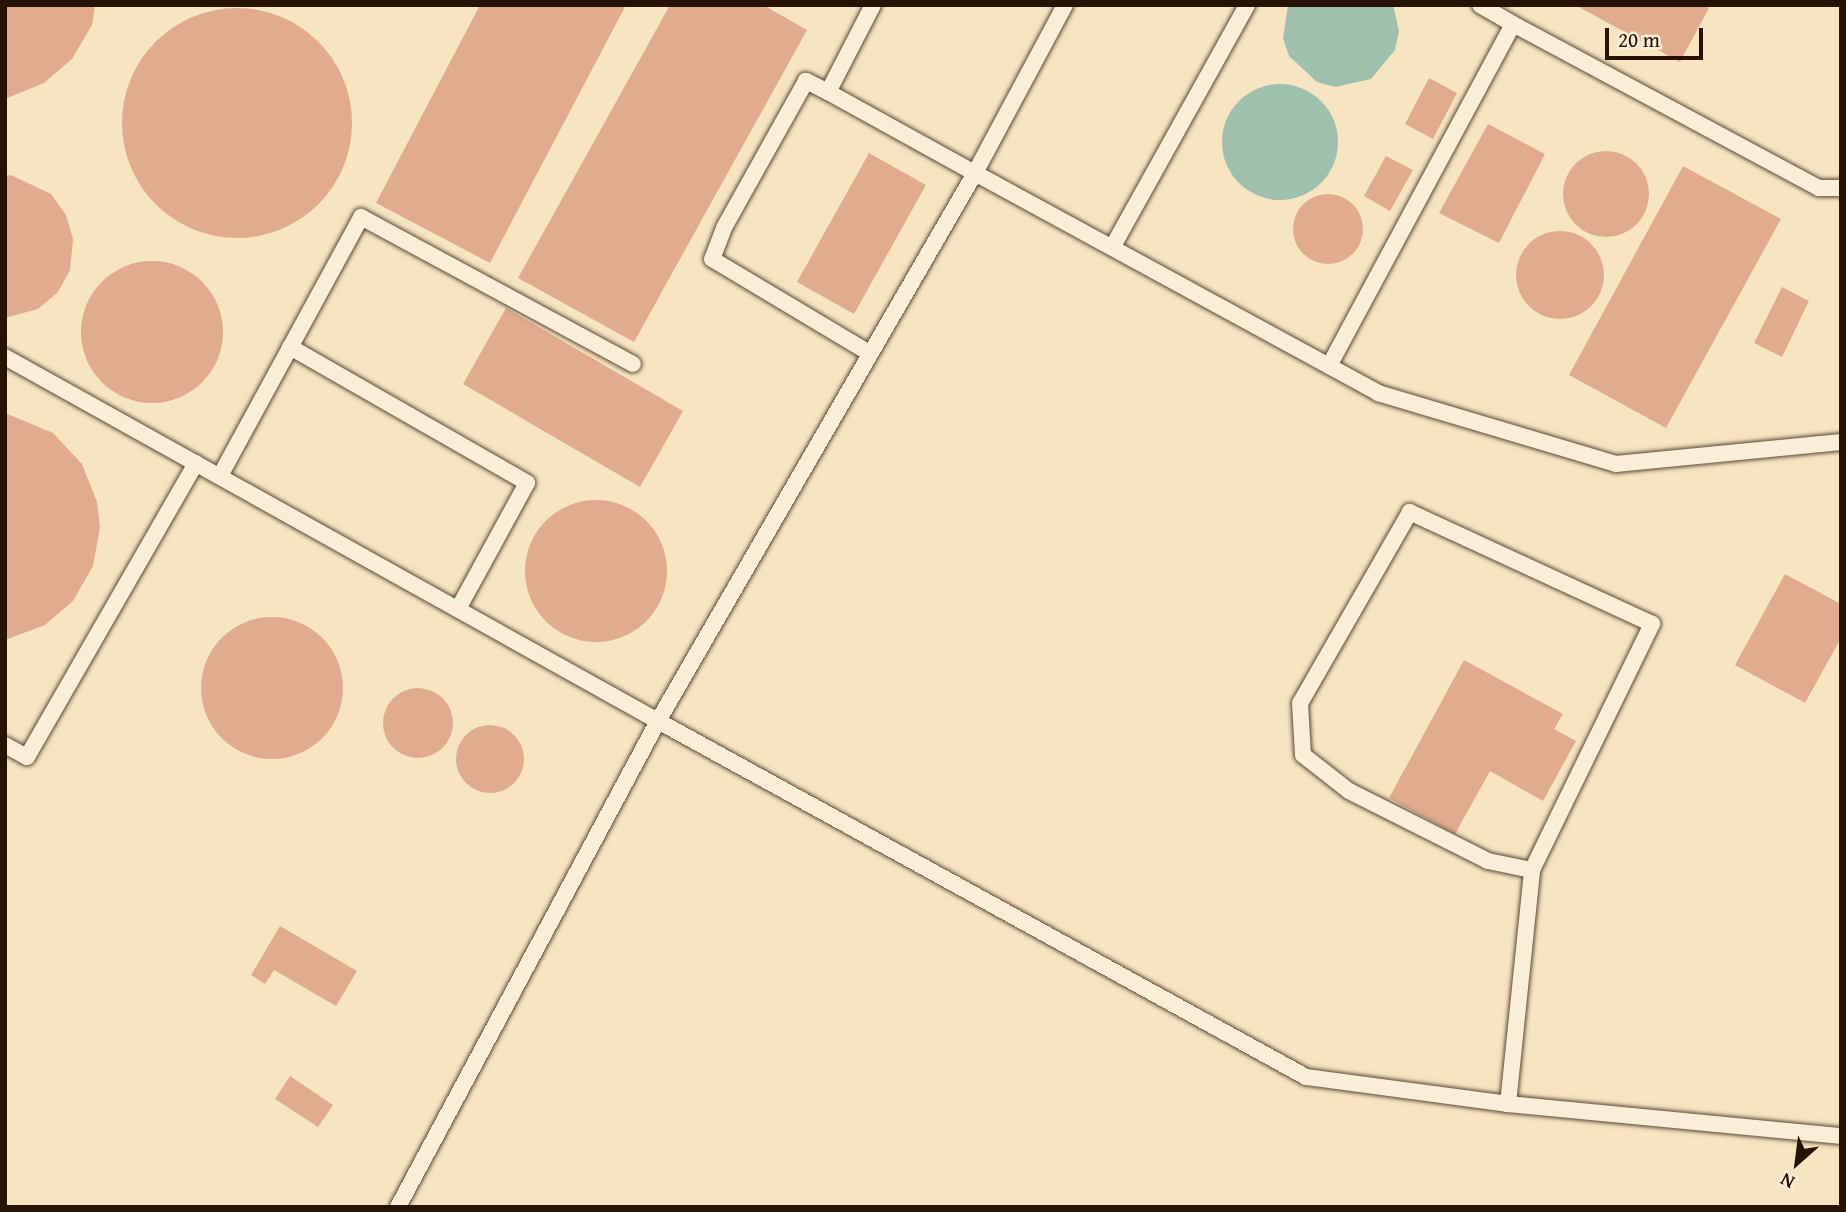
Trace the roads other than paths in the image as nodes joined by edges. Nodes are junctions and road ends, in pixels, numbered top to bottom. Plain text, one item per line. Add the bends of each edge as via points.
1 (873, 5) edge
2 (1065, 5) edge
3 (1247, 5) edge
4 (1480, 5) edge
5 (1513, 24) junction
6 (828, 92) junction
7 (975, 173) junction
8 (1841, 188) edge
9 (1113, 246) junction
10 (290, 347) junction
11 (869, 353) junction
12 (5, 357) edge
13 (633, 364) dead end
14 (1329, 366) junction
15 (1841, 442) edge
16 (196, 463) junction
17 (220, 476) junction
18 (458, 609) junction
19 (658, 720) junction
20 (5, 745) edge
21 (1532, 870) junction
22 (1508, 1104) junction
23 (1841, 1136) edge
24 (398, 1207) edge

1 - 6 lane
2 - 7 lane
3 - 9 lane
4 - 5 lane
5 - 8 lane via 1819,188
5 - 14 lane
6 - 7 lane
6 - 11 lane via 806,81 724,228 712,259
7 - 9 lane
7 - 11 lane
9 - 14 lane
10 - 13 lane via 361,217
10 - 17 lane
10 - 18 lane via 527,483
11 - 19 lane
12 - 16 lane
14 - 15 lane via 1378,393 1616,464
16 - 17 lane
16 - 20 lane via 27,757
17 - 18 lane
18 - 19 lane
19 - 22 lane via 1306,1077
19 - 24 lane
21 - 21 lane via 1652,624 1410,512 1300,703 1303,755 1349,791 1488,861
21 - 22 lane
22 - 23 lane

